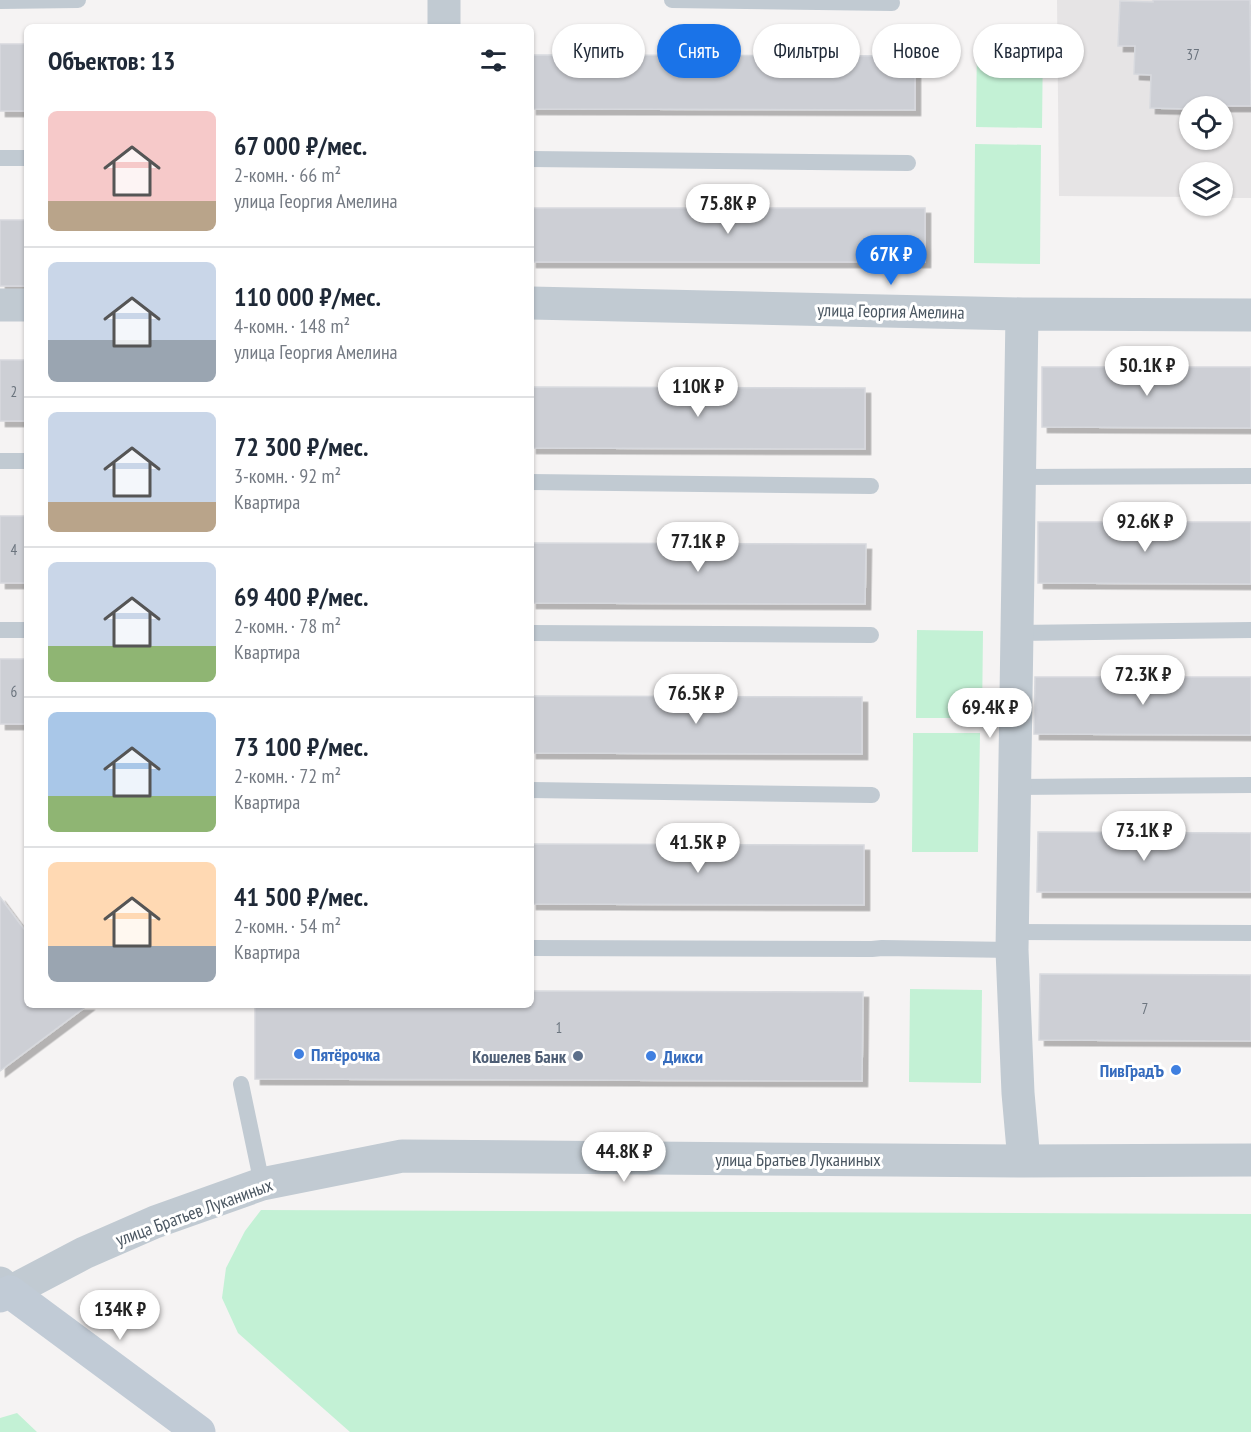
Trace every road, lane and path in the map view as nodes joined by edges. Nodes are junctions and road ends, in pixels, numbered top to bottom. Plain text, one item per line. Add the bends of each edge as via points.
1 (78, 0) edge
2 (444, 0) edge
3 (672, 0) edge
4 (0, 1) edge
5 (892, 3) dead end
6 (444, 24) edge
7 (0, 158) edge
8 (24, 158) edge
9 (534, 159) edge
10 (908, 163) dead end
11 (534, 303) edge
12 (0, 305) edge
13 (24, 305) edge
14 (1022, 314) junction
15 (1251, 315) edge
16 (0, 461) edge
17 (24, 461) edge
18 (1251, 476) edge
19 (1020, 477) junction
20 (534, 482) edge
21 (871, 486) dead end
22 (0, 630) edge
23 (24, 630) edge
24 (1251, 630) edge
25 (534, 633) edge
26 (1017, 633) junction
27 (871, 634) dead end
28 (1251, 784) edge
29 (1015, 787) junction
30 (534, 790) edge
31 (872, 795) dead end
32 (1251, 933) edge
33 (1012, 941) junction
34 (534, 948) edge
35 (241, 1084) dead end
36 (1251, 1160) edge
37 (1024, 1161) junction
38 (262, 1184) junction
39 (3, 1290) edge
40 (199, 1432) edge

1 - 4 lane
2 - 6 street
3 - 5 lane
7 - 8 lane
9 - 10 lane
11 - 14 street, улица Георгия Амелина
12 - 13 street
14 - 15 street, улица Георгия Амелина
14 - 19 street
16 - 17 lane
18 - 19 lane
19 - 26 street
20 - 21 lane
22 - 23 lane
24 - 26 lane
25 - 27 lane
26 - 29 street
28 - 29 lane
29 - 33 street
30 - 31 lane
32 - 33 lane
33 - 34 lane via 872,950
33 - 37 street
35 - 38 lane
36 - 37 street, улица Братьев Луканиных
37 - 38 street, улица Братьев Луканиных via 402,1156
38 - 39 street, улица Братьев Луканиных via 145,1227
39 - 40 street

